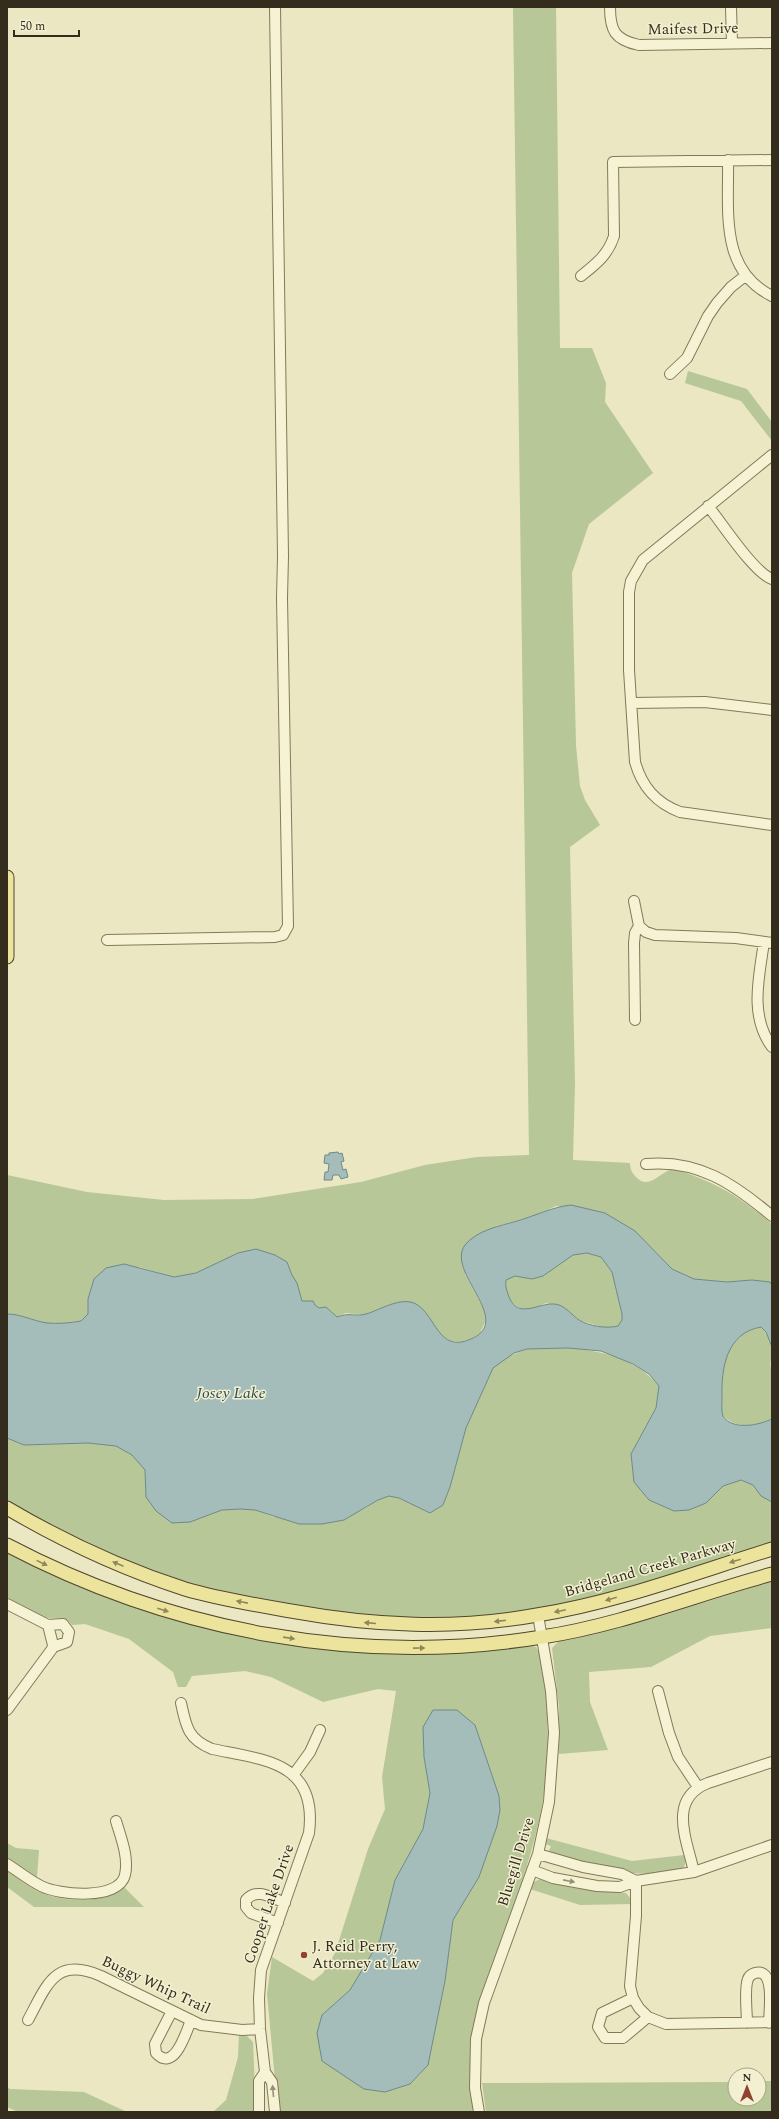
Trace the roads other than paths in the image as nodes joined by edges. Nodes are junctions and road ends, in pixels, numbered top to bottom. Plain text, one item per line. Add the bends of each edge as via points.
1 (275, 7) edge
2 (610, 7) edge
3 (731, 7) edge
4 (732, 43) junction
5 (772, 43) edge
6 (728, 160) junction
7 (772, 160) edge
8 (581, 276) dead end
9 (745, 276) junction
10 (772, 296) edge
11 (670, 374) dead end
12 (772, 455) edge
13 (708, 506) junction
14 (772, 579) edge
15 (630, 703) junction
16 (772, 710) edge
17 (772, 825) edge
18 (7, 877) edge
19 (634, 901) dead end
20 (639, 926) junction
21 (107, 940) dead end
22 (768, 942) edge
23 (7, 957) edge
24 (635, 1020) dead end
25 (772, 1047) edge
26 (646, 1164) dead end
27 (772, 1216) edge
28 (7, 1508) edge
29 (7, 1545) edge
30 (772, 1549) edge
31 (772, 1574) edge
32 (7, 1604) edge
33 (538, 1615) junction
34 (48, 1625) junction
35 (543, 1637) junction
36 (53, 1647) junction
37 (658, 1692) dead end
38 (181, 1703) dead end
39 (7, 1710) edge
40 (320, 1730) dead end
41 (772, 1762) edge
42 (294, 1774) junction
43 (698, 1787) junction
44 (116, 1821) dead end
45 (772, 1845) edge
46 (538, 1854) junction
47 (7, 1864) edge
48 (532, 1870) junction
49 (694, 1872) junction
50 (636, 1882) junction
51 (285, 1903) junction
52 (278, 1923) junction
53 (633, 1998) junction
54 (172, 2011) junction
55 (648, 2017) junction
56 (28, 2020) dead end
57 (191, 2020) junction
58 (770, 2022) edge
59 (747, 2023) junction
60 (260, 2029) junction
61 (265, 2072) junction
62 (259, 2112) edge
63 (275, 2112) edge
64 (479, 2112) edge

1 - 21 street via 288,926 283,934 275,937
2 - 4 street, Maifest Drive via 611,27 617,36 627,43
3 - 4 street
4 - 5 street, Maifest Drive
6 - 7 street
6 - 8 street via 613,162 614,236 601,260
6 - 9 street via 730,241
9 - 10 street
9 - 11 street via 717,303 687,358
12 - 13 street
13 - 14 street via 751,561
13 - 15 street via 652,550 631,581
15 - 16 street via 699,701
15 - 17 street via 635,762 644,784 658,801 674,810 694,815
18 - 23 main road
19 - 20 street
20 - 22 street via 655,935
20 - 24 street via 634,943
22 - 25 street via 758,1010 764,1034
26 - 27 street via 676,1163 720,1178 749,1196
33 -> 28 main road, Bridgeland Creek Parkway via 452,1626 393,1625 337,1620 229,1600 143,1574 58,1536
29 -> 35 main road via 95,1587 134,1601 208,1622 280,1637 392,1648 453,1647
30 -> 33 main road, Bridgeland Creek Parkway via 606,1601
31 - 35 main road via 604,1625
32 - 34 street
33 - 35 street, Bluegill Drive
34 - 36 street
34 - 36 street via 63,1624 69,1632 67,1642
35 - 46 street, Bluegill Drive via 554,1733 549,1802
36 - 39 street
37 - 43 street via 678,1757
38 - 42 street via 191,1736 202,1744 279,1765
40 - 42 street via 310,1752
41 - 43 street
42 - 51 street, Cooper Lake Drive via 304,1788 311,1817 309,1833
43 - 49 street via 684,1803 682,1814
44 - 47 street via 126,1861 125,1876 113,1889 104,1892 56,1891 41,1886
45 - 49 street
46 - 48 street, Bluegill Drive
46 - 50 street via 583,1867 622,1874
48 -> 50 street via 553,1878 597,1886 620,1887
48 - 64 street, Bluegill Drive via 482,2010 476,2039 475,2088
49 - 50 street
50 - 53 street via 630,1986
51 - 52 street, Cooper Lake Drive
51 - 52 street via 258,1892 251,1894 246,1900 246,1907 251,1913
52 - 60 street, Cooper Lake Drive via 261,1970
53 - 55 street
53 - 55 street via 602,2013 598,2027 605,2038 622,2038
54 - 56 street, Buggy Whip Trail via 86,1969 74,1968 52,1978
54 - 57 street, Buggy Whip Trail
54 - 57 street via 155,2044 156,2053 162,2059 176,2055
55 - 59 street via 666,2024
57 - 60 street, Buggy Whip Trail via 218,2028
58 - 59 street
58 - 59 street via 770,1983 760,1972 752,1974 747,1980
60 - 61 street, Cooper Lake Drive
61 - 62 street, Cooper Lake Drive via 259,2082
63 -> 61 street, Cooper Lake Drive via 272,2082

